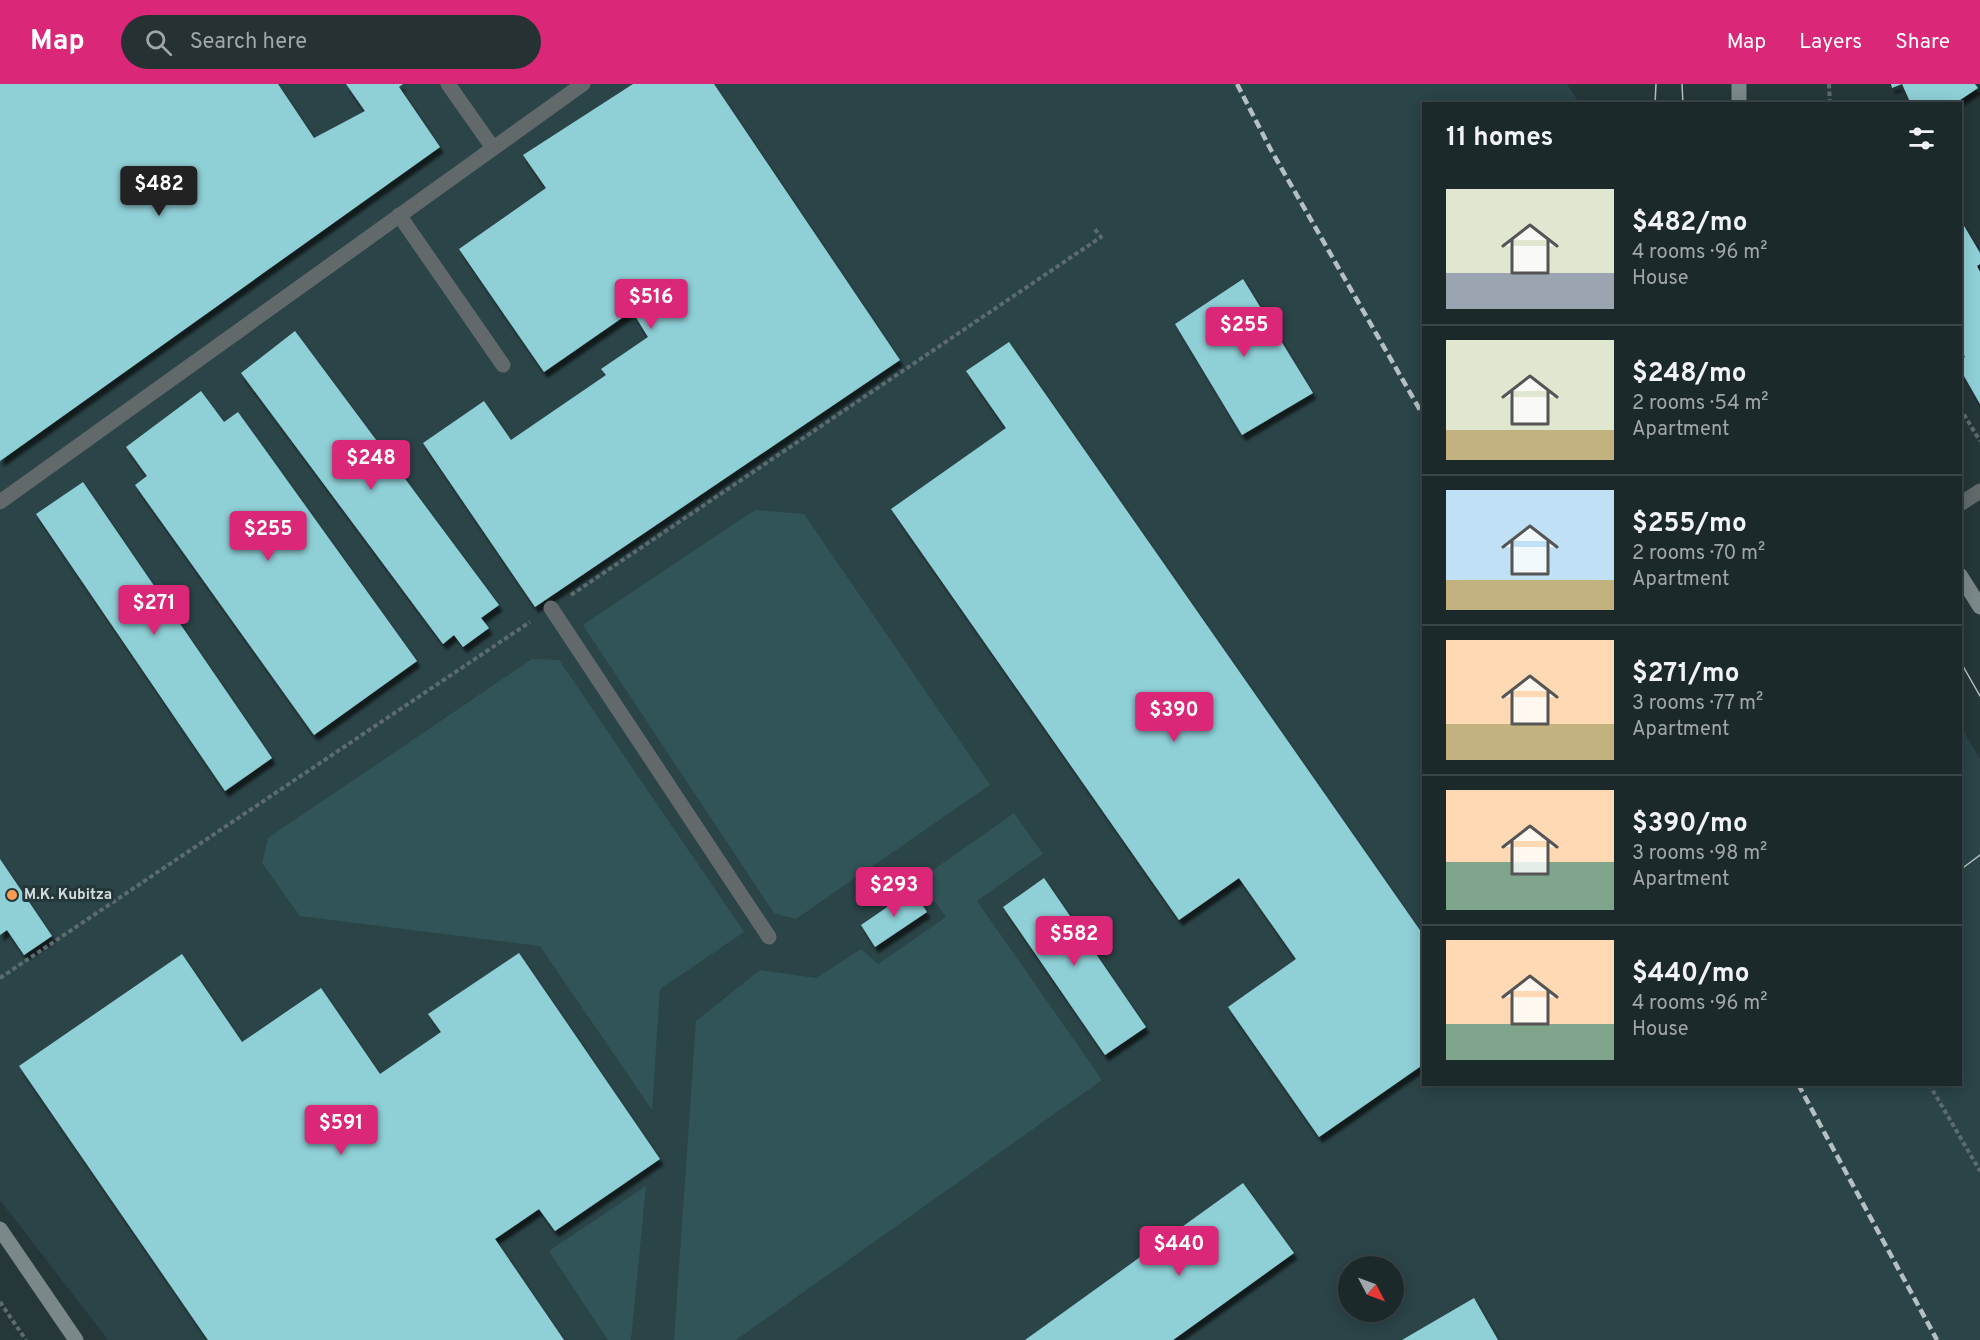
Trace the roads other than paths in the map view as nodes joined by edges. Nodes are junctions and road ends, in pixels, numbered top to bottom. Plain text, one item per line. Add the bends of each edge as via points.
1 (448, 84) edge
2 (583, 84) edge
3 (1739, 84) edge
4 (1739, 102) edge
5 (493, 147) junction
6 (399, 215) junction
7 (503, 365) dead end
8 (1980, 492) edge
9 (0, 502) edge
10 (1962, 503) edge
11 (1962, 578) edge
12 (1980, 607) edge
13 (551, 608) dead end
14 (769, 937) dead end
15 (0, 1229) edge
16 (76, 1340) edge

1 - 5 street
2 - 5 street
3 - 4 main road
5 - 6 street
6 - 7 street
6 - 9 street
8 - 10 street
11 - 12 main road
13 - 14 street
15 - 16 main road

